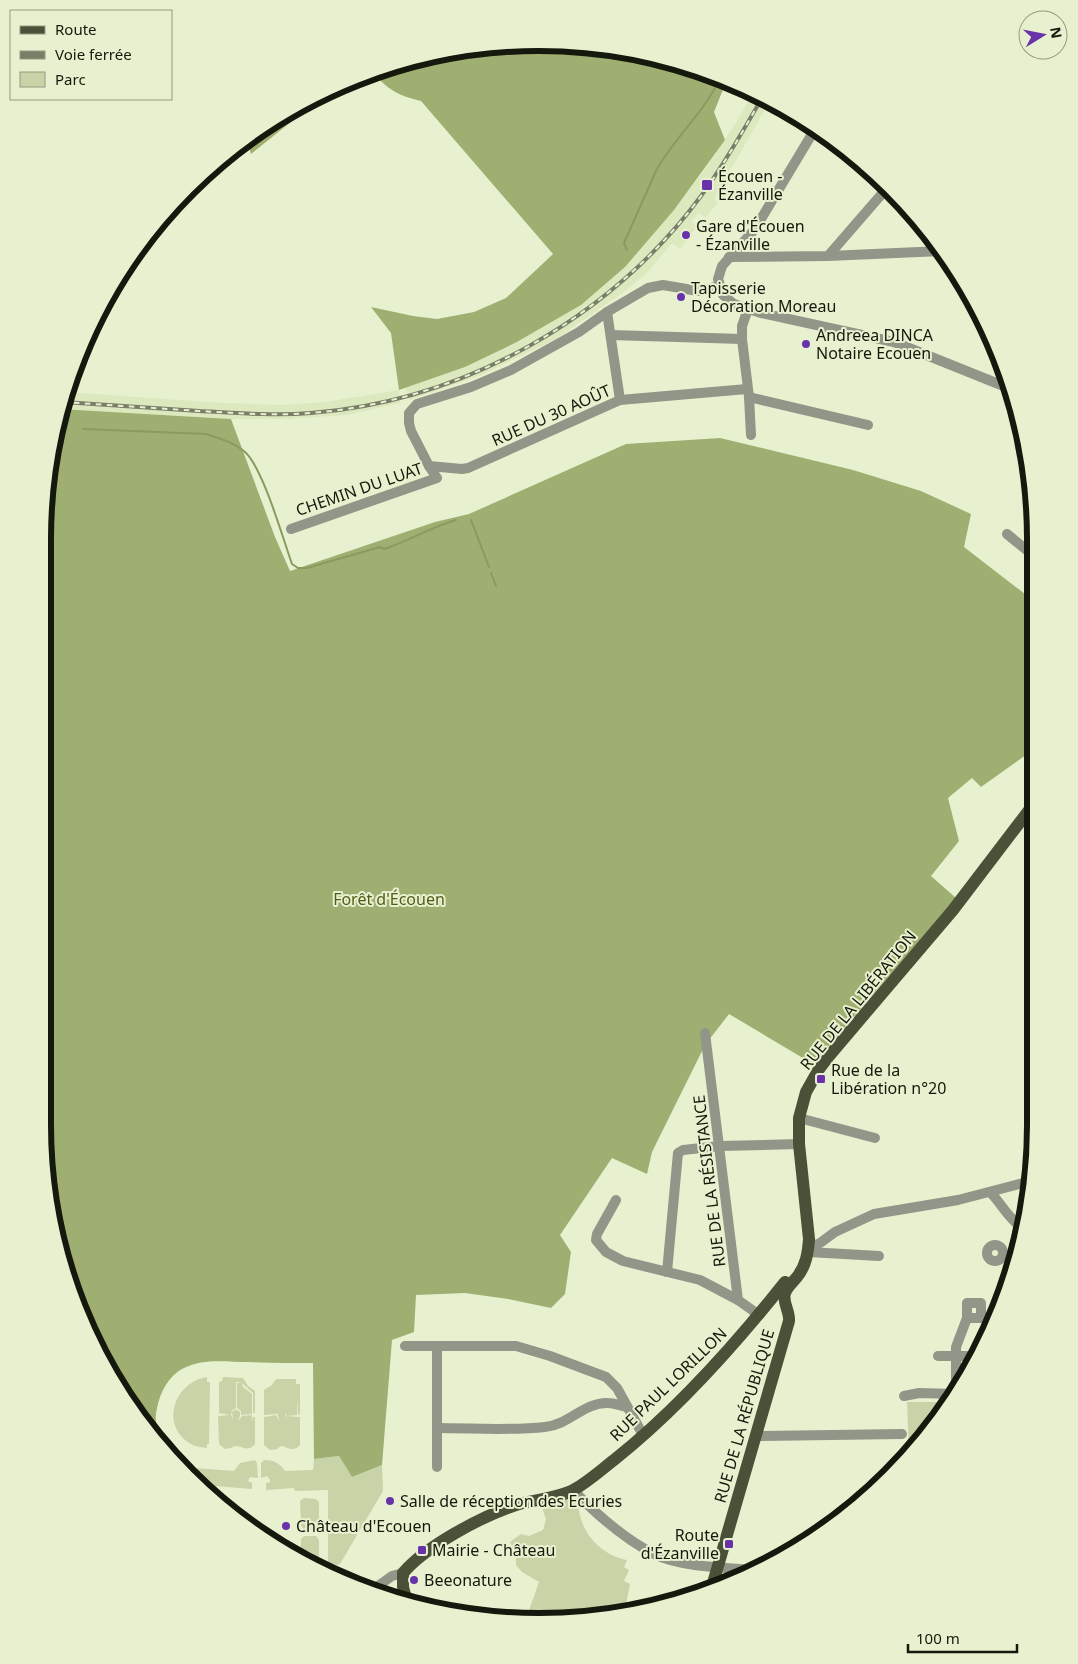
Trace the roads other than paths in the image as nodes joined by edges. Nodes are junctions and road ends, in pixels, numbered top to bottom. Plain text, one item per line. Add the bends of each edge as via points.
1 (812, 134) edge
2 (883, 193) edge
3 (933, 251) edge
4 (828, 256) junction
5 (729, 257) junction
6 (720, 286) junction
7 (748, 309) junction
8 (607, 312) junction
9 (611, 335) junction
10 (742, 339) junction
11 (1002, 386) edge
12 (748, 393) junction
13 (620, 400) junction
14 (868, 425) dead end
15 (751, 435) dead end
16 (429, 466) junction
17 (291, 529) dead end
18 (1007, 534) dead end
19 (1027, 550) edge
20 (1027, 813) edge
21 (705, 1033) dead end
22 (799, 1118) junction
23 (876, 1138) dead end
24 (799, 1144) junction
25 (720, 1146) junction
26 (1024, 1183) edge
27 (1005, 1188) junction
28 (990, 1192) junction
29 (616, 1200) dead end
30 (1006, 1211) junction
31 (1016, 1223) edge
32 (808, 1250) junction
33 (879, 1256) dead end
34 (667, 1272) junction
35 (738, 1300) junction
36 (770, 1302) junction
37 (785, 1303) junction
38 (760, 1315) junction
39 (967, 1318) dead end
40 (406, 1346) dead end
41 (437, 1346) junction
42 (938, 1356) dead end
43 (956, 1356) junction
44 (968, 1356) edge
45 (956, 1377) edge
46 (947, 1393) edge
47 (904, 1396) dead end
48 (627, 1407) junction
49 (437, 1428) junction
50 (902, 1434) dead end
51 (644, 1435) junction
52 (756, 1436) junction
53 (437, 1467) dead end
54 (573, 1490) junction
55 (718, 1568) junction
56 (740, 1569) edge
57 (403, 1573) junction
58 (714, 1580) edge
59 (379, 1586) edge
60 (405, 1594) edge

1 - 5 street via 755,229
2 - 4 street
3 - 4 street
4 - 5 street
5 - 6 street via 719,271
6 - 7 street via 730,302
6 - 8 street via 698,291 663,285 648,288
7 - 10 street via 742,326
7 - 11 street via 894,342
8 - 9 street
8 - 16 street via 511,370 471,387 421,402 410,410 411,431
9 - 10 street
9 - 13 street
10 - 12 street
12 - 13 street, RUE DU 30 AOÛT
12 - 14 street, RUE DU 30 AOÛT
12 - 15 street
13 - 16 street, RUE DU 30 AOÛT via 468,468
16 - 17 street, CHEMIN DU LUAT via 436,478
18 - 19 street
20 - 22 main road, RUE DE LA LIBÉRATION via 952,910 819,1069 806,1092
21 - 25 street, RUE DE LA RÉSISTANCE
22 - 23 street
22 - 24 main road, RUE DE LA LIBÉRATION
24 - 25 street
24 - 32 main road, RUE DE LA LIBÉRATION
25 - 34 street via 678,1153
25 - 35 street, RUE DE LA RÉSISTANCE
26 - 27 street
27 - 28 street
27 - 30 street
28 - 30 street
28 - 32 street via 874,1214 835,1232
29 - 34 street via 599,1228 596,1240 606,1252 622,1261
30 - 31 street
32 - 33 street
32 - 36 main road, RUE PAUL LORILLON
32 - 37 main road via 802,1271 785,1292
34 - 35 street via 700,1280
35 - 38 street
36 - 37 street
36 - 38 main road, RUE PAUL LORILLON
37 - 52 main road, RUE DE LA RÉPUBLIQUE via 789,1320
38 - 51 main road, RUE PAUL LORILLON
39 - 43 street via 958,1340
40 - 41 street
41 - 48 street via 516,1346 550,1356 606,1377 617,1388
41 - 49 street
42 - 43 street
43 - 44 street
43 - 45 street
46 - 47 street
48 - 49 street via 609,1402 594,1405 548,1427
48 - 51 street
49 - 53 street
50 - 52 street
51 - 54 main road, RUE PAUL LORILLON
52 - 55 main road, RUE DE LA RÉPUBLIQUE
54 - 55 street via 599,1517 655,1554
54 - 57 main road, RUE PAUL LORILLON via 497,1512 413,1561
55 - 56 street
55 - 58 main road, RUE DE LA RÉPUBLIQUE
57 - 59 street
57 - 60 main road

